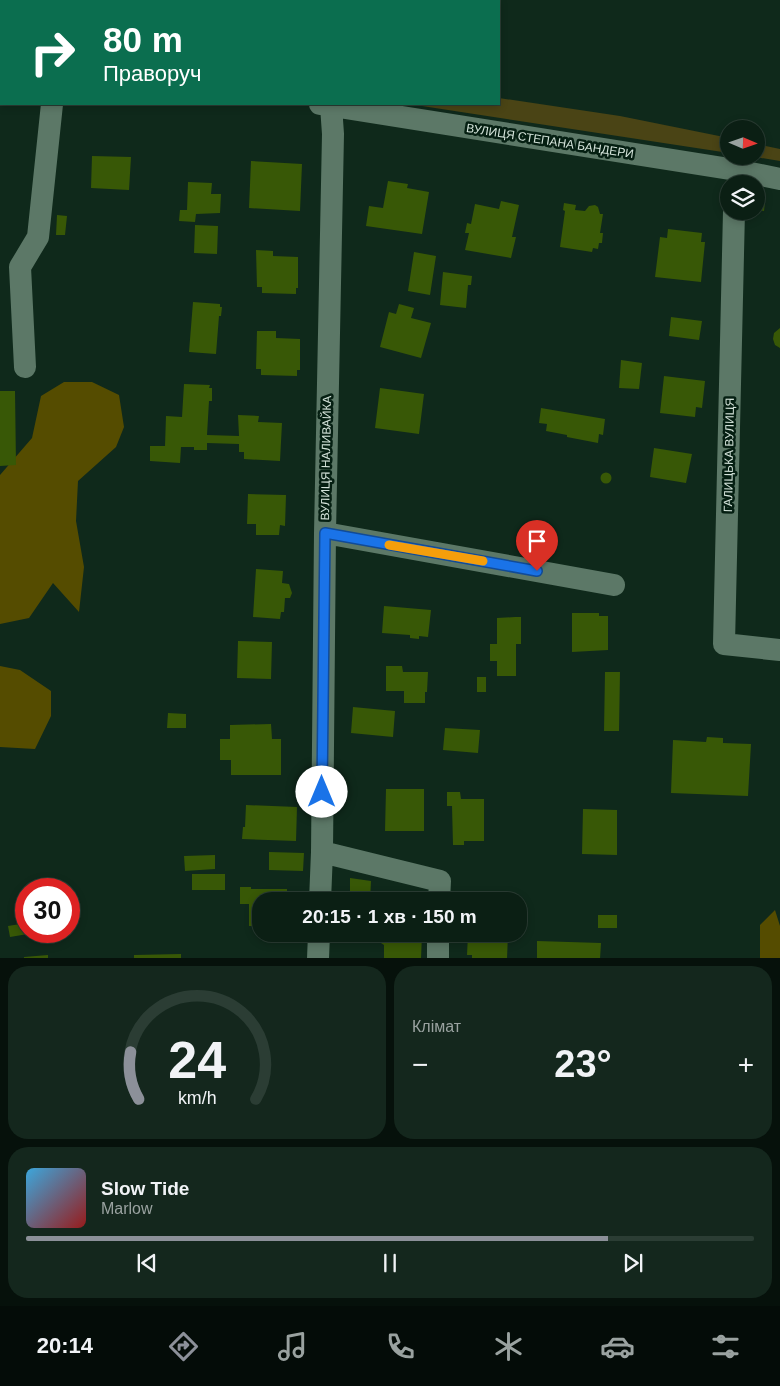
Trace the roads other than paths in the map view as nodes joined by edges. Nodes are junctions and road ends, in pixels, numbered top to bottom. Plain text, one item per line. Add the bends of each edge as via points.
1 (52, 105) edge
2 (325, 105) edge
3 (724, 175) edge
4 (765, 178) edge
5 (780, 179) edge
6 (734, 220) edge
7 (25, 367) dead end
8 (325, 533) junction
9 (614, 585) dead end
10 (780, 650) edge
11 (322, 852) junction
12 (320, 892) edge
13 (439, 892) edge
14 (319, 942) edge
15 (438, 942) edge
16 (318, 958) edge
17 (438, 958) edge

1 - 7 street via 38,237 20,267
2 - 3 street, ВУЛИЦЯ СТЕПАНА БАНДЕРИ
2 - 8 street, ВУЛИЦЯ НАЛИВАЙКА via 333,134
4 - 5 street, ВУЛИЦЯ СТЕПАНА БАНДЕРИ
6 - 10 street, ГАЛИЦЬКА ВУЛИЦЯ via 724,644
8 - 9 street
8 - 11 street, ВУЛИЦЯ НАЛИВАЙКА
11 - 12 street, ВУЛИЦЯ НАЛИВАЙКА
11 - 13 street via 440,881
14 - 16 street
15 - 17 street

